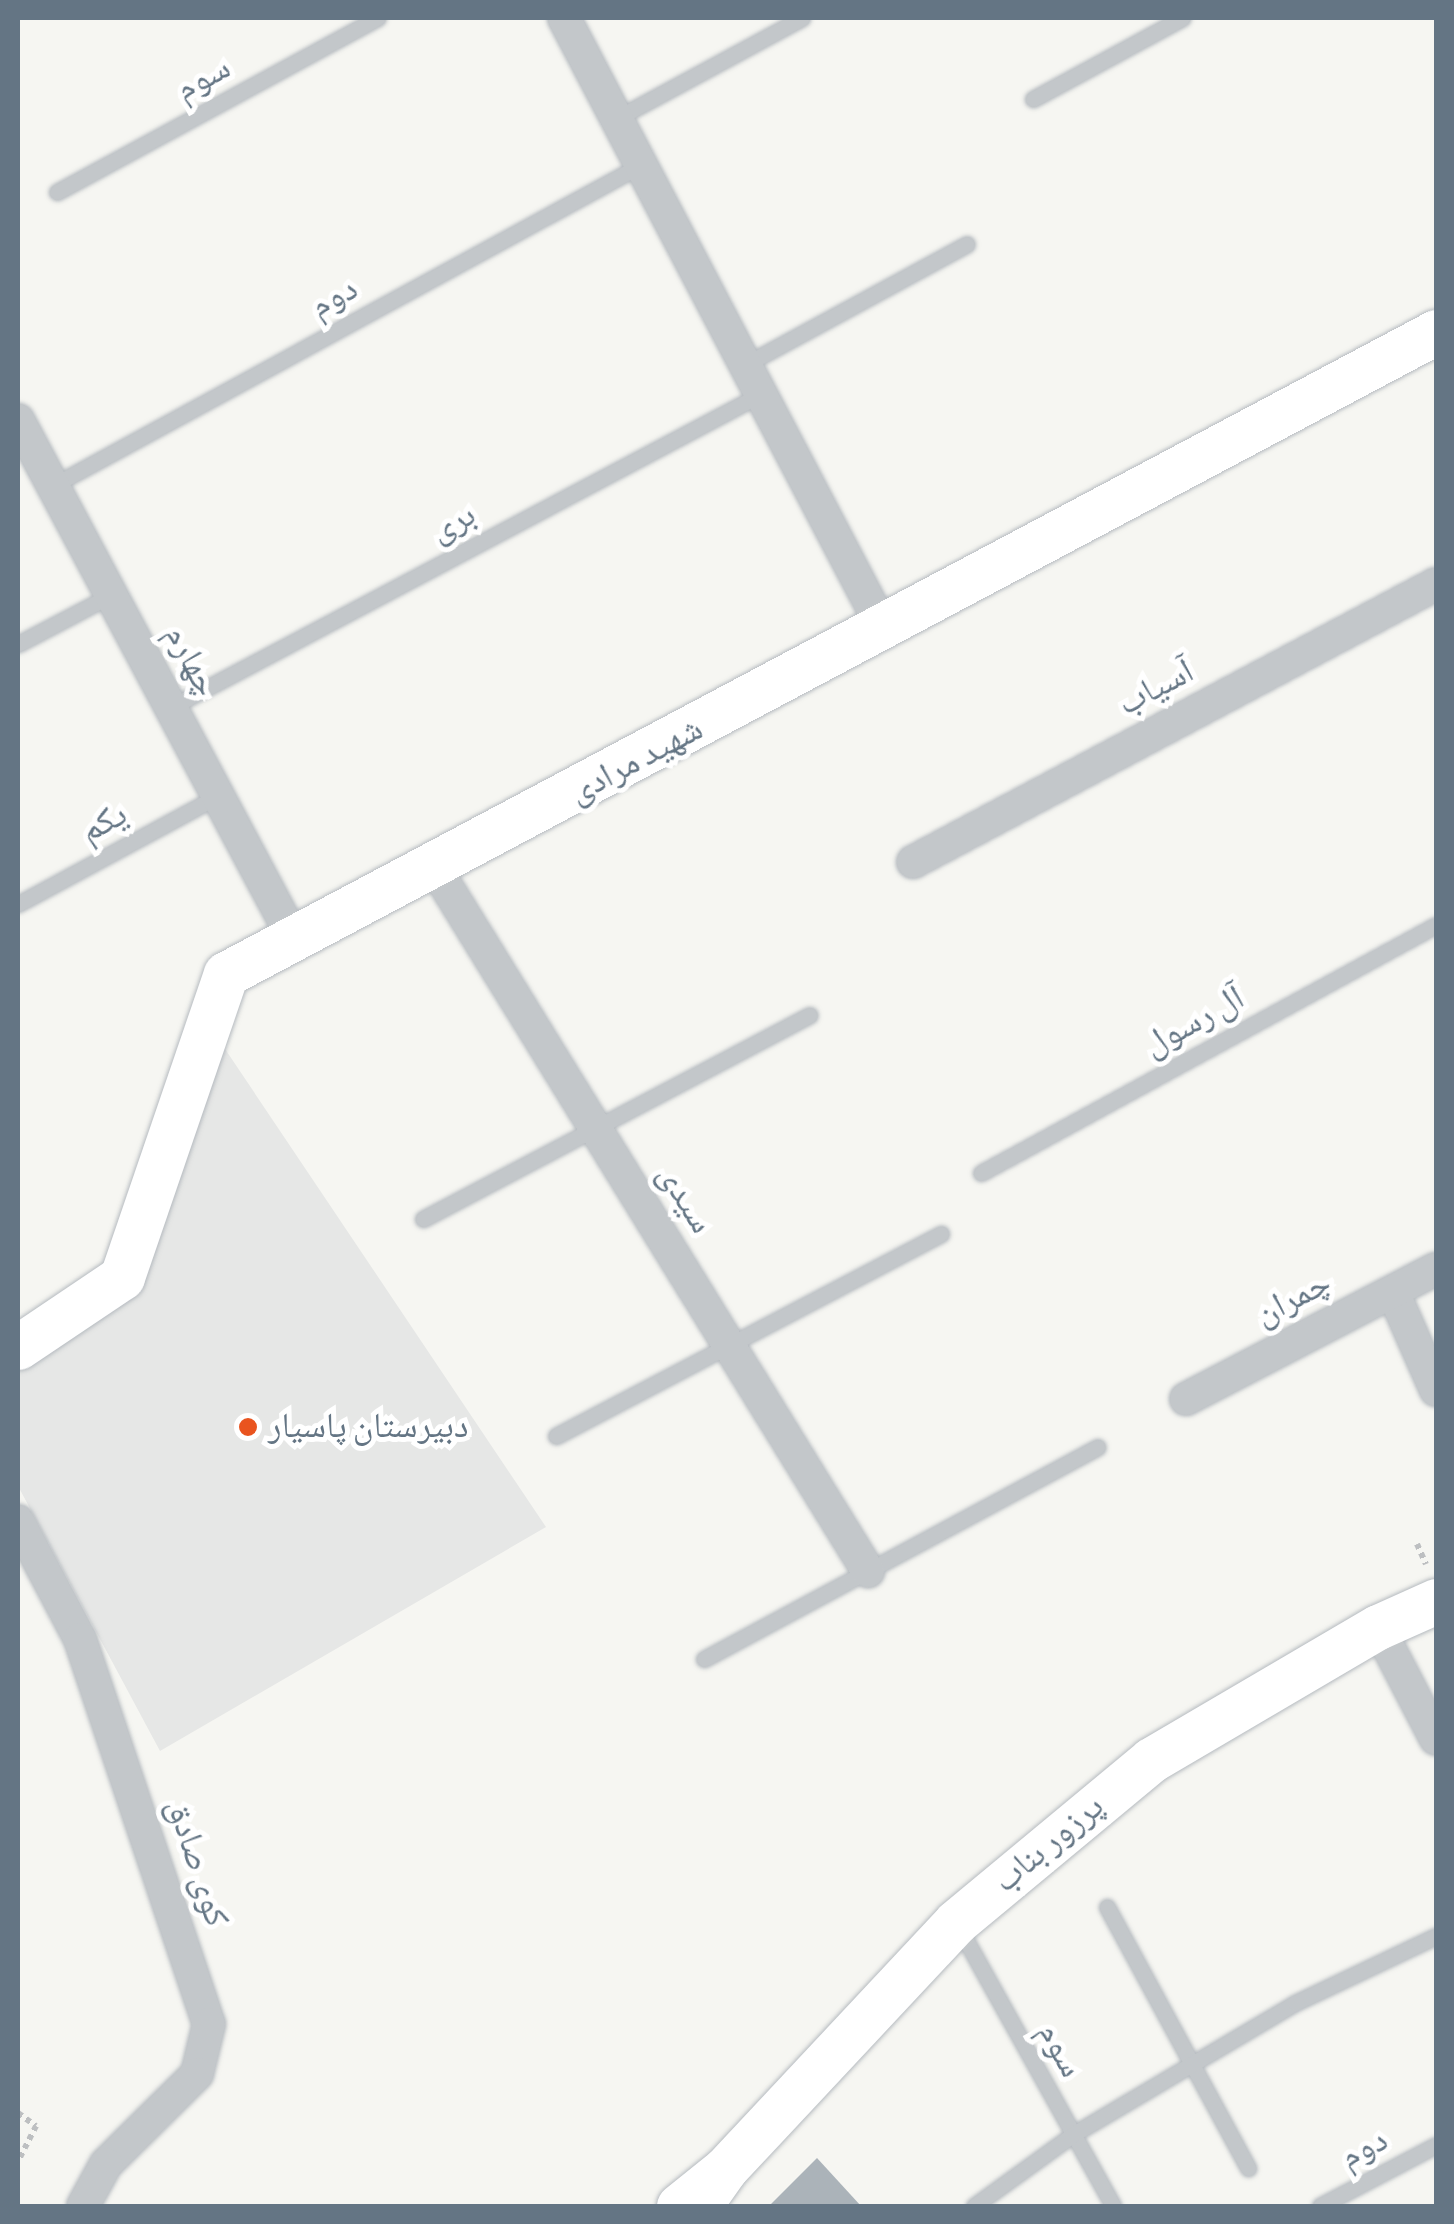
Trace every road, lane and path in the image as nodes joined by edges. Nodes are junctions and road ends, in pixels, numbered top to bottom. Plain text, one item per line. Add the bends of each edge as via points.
1 (378, 18) edge
2 (564, 18) edge
3 (802, 18) edge
4 (1182, 18) edge
5 (1033, 98) dead end
6 (619, 117) junction
7 (645, 163) junction
8 (57, 192) dead end
9 (967, 244) dead end
10 (1436, 332) edge
11 (748, 363) junction
12 (763, 393) junction
13 (18, 420) edge
14 (52, 486) junction
15 (1436, 584) edge
16 (111, 595) junction
17 (884, 628) junction
18 (18, 644) edge
19 (170, 707) junction
20 (218, 796) junction
21 (913, 862) dead end
22 (435, 868) junction
23 (18, 904) edge
24 (1436, 925) edge
25 (294, 940) junction
26 (810, 1015) dead end
27 (594, 1128) junction
28 (981, 1173) dead end
29 (423, 1220) dead end
30 (941, 1234) dead end
31 (1436, 1269) edge
32 (1393, 1292) junction
33 (726, 1342) junction
34 (18, 1347) edge
35 (1436, 1390) edge
36 (1186, 1399) dead end
37 (556, 1436) dead end
38 (1098, 1447) dead end
39 (18, 1521) edge
40 (868, 1571) junction
41 (1436, 1600) edge
42 (1378, 1627) junction
43 (704, 1659) dead end
44 (1436, 1738) edge
45 (1108, 1907) dead end
46 (956, 1922) junction
47 (1436, 1936) edge
48 (1191, 2064) junction
49 (18, 2113) edge
50 (1072, 2135) junction
51 (1436, 2145) edge
52 (18, 2161) edge
53 (725, 2168) junction
54 (1248, 2168) dead end
55 (84, 2206) edge
56 (678, 2206) edge
57 (699, 2206) edge
58 (974, 2206) edge
59 (1114, 2206) edge
60 (1320, 2206) edge

1 - 8 lane, سوم
2 - 6 street
3 - 6 lane
4 - 5 lane
6 - 7 street
7 - 11 street
7 - 14 lane, دوم
9 - 11 lane
10 - 17 street, شهید مرادی
11 - 12 street
12 - 17 street
12 - 19 lane, بری
13 - 14 street, چهارم
14 - 16 street, چهارم
15 - 21 street, آسیاب
16 - 18 lane
16 - 19 street, چهارم
17 - 22 street, شهید مرادی
19 - 20 street, چهارم
20 - 23 lane, یکم
20 - 25 street, چهارم
22 - 25 street, شهید مرادی
22 - 27 street, سیدی
24 - 28 lane, آل رسول
25 - 34 street, شهید مرادی via 226,974 122,1277
26 - 27 lane
27 - 29 lane
27 - 33 street, سیدی
30 - 33 lane
31 - 32 street, چمران
32 - 35 street
32 - 36 street, چمران
33 - 37 lane
33 - 40 street, سیدی
38 - 40 lane
39 - 55 street, کوی صادق via 80,1639 209,2024 197,2074 106,2164
40 - 43 lane
41 - 42 street, پرزور بناب
42 - 44 street
42 - 46 street, پرزور بناب via 1151,1760
45 - 48 lane
46 - 50 lane, سوم
46 - 53 street, پرزور بناب
47 - 48 lane via 1295,2003
48 - 50 lane
48 - 54 lane
49 - 52 path via 36,2126
50 - 58 lane
50 - 59 lane, سوم
51 - 60 lane, دوم
53 - 56 street
53 - 57 street

